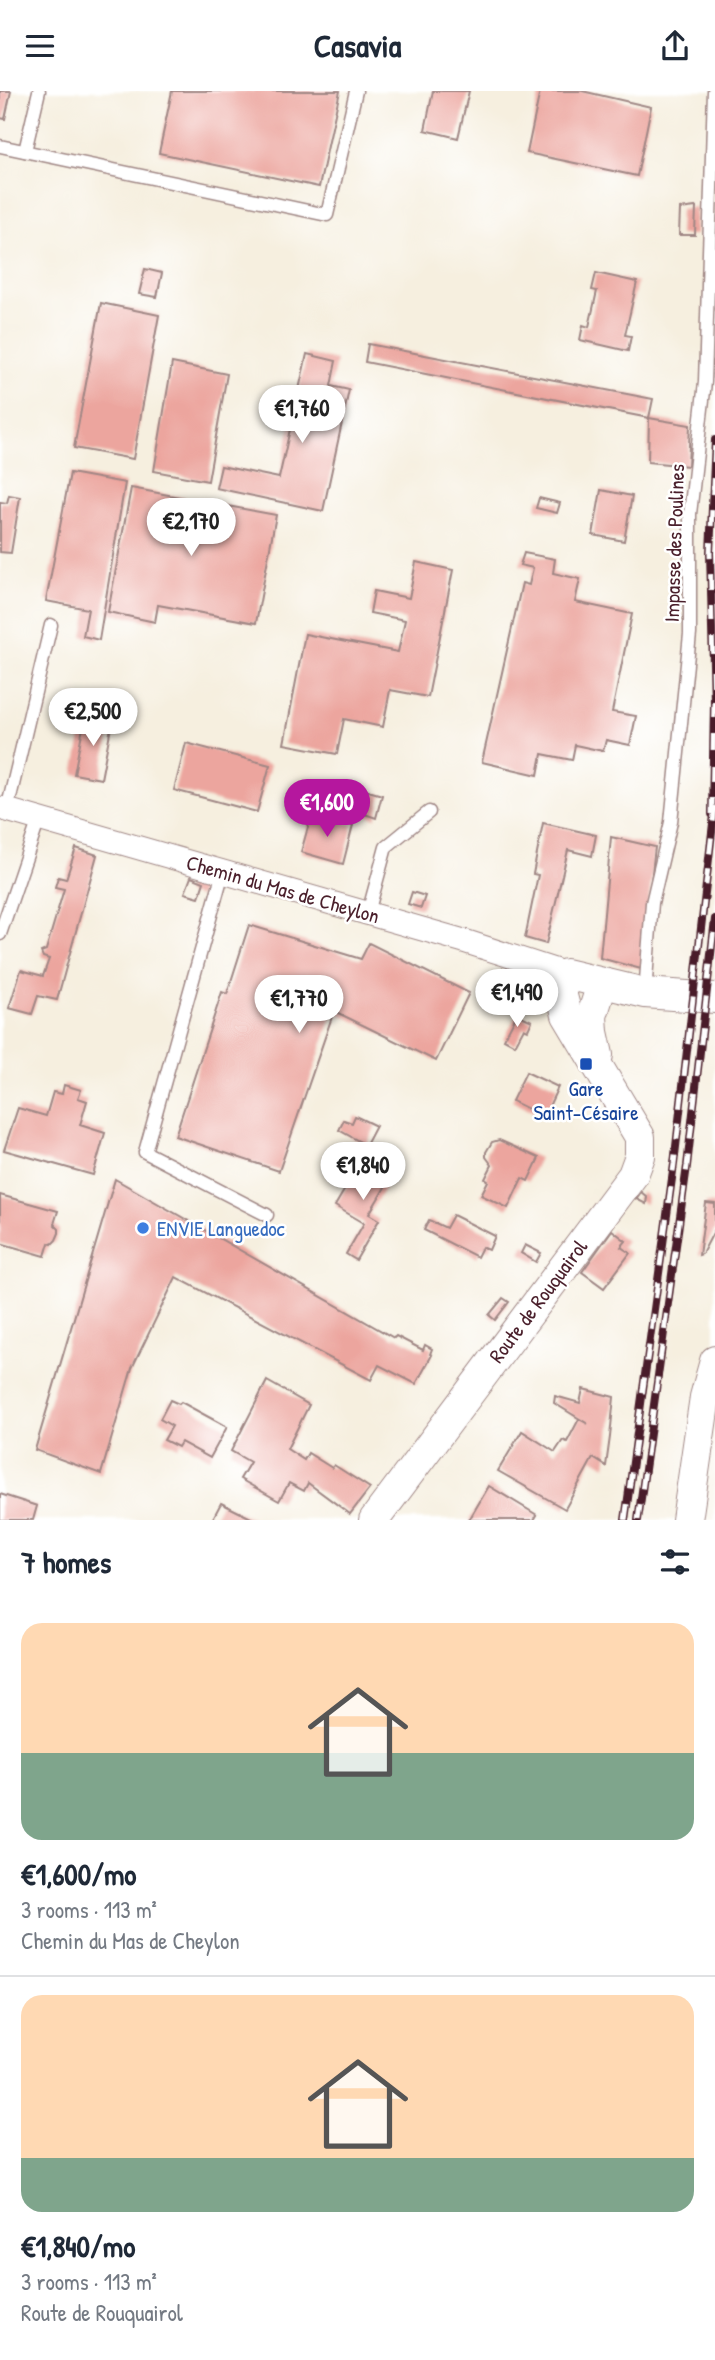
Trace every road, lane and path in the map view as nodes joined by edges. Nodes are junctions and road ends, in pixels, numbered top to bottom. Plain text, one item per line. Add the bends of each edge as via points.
1 (39, 91) edge
2 (356, 91) edge
3 (714, 91) edge
4 (0, 146) edge
5 (25, 151) junction
6 (51, 625) dead end
7 (3, 809) edge
8 (429, 812) dead end
9 (38, 819) junction
10 (223, 872) junction
11 (368, 913) junction
12 (0, 933) edge
13 (566, 974) junction
14 (621, 988) junction
15 (715, 998) edge
16 (601, 1069) junction
17 (267, 1215) dead end
18 (715, 1361) edge
19 (373, 1520) edge
20 (687, 1520) edge

1 - 5 lane
2 - 5 lane via 327,215
3 - 14 lane, Impasse des Poulines via 705,382 690,515 690,634 671,822 652,903
4 - 5 lane
6 - 7 lane
7 - 9 street, Chemin du Mas de Cheylon
8 - 11 lane via 386,847
9 - 10 street, Chemin du Mas de Cheylon
9 - 12 lane
10 - 11 street, Chemin du Mas de Cheylon
10 - 17 lane via 145,1152
11 - 13 street, Chemin du Mas de Cheylon
13 - 14 street
13 - 16 street, Route de Rouquairol via 561,992 567,1015
14 - 15 street
14 - 16 street, Route de Rouquairol via 592,1016
16 - 19 street, Route de Rouquairol via 640,1137 633,1175
18 - 20 street via 705,1397

